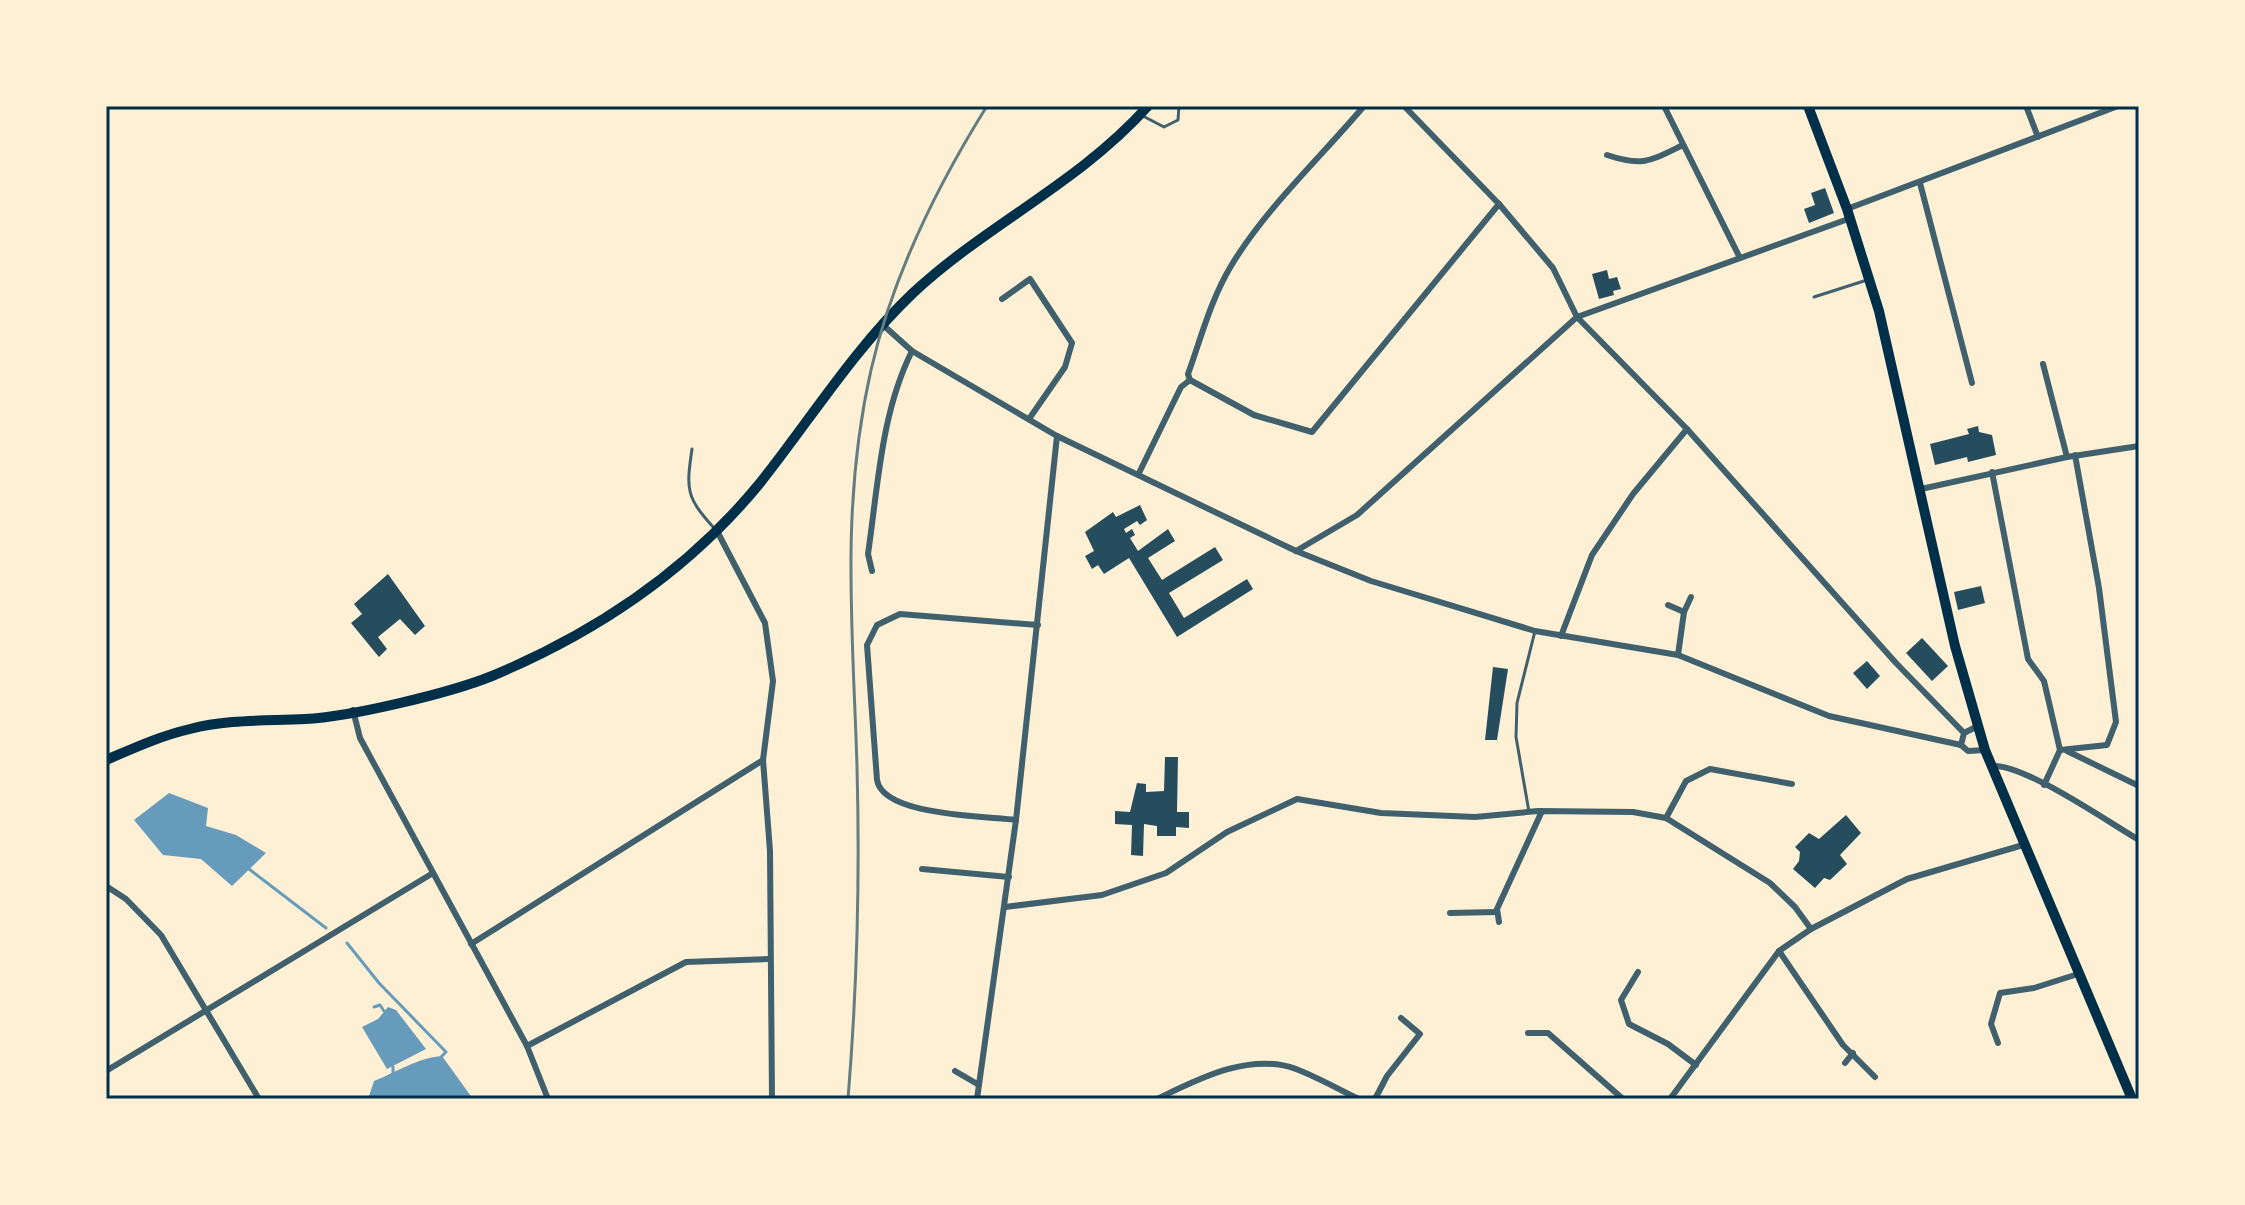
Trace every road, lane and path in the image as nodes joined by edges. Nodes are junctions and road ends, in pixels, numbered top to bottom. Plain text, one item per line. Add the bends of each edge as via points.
1 (1179, 106) edge
2 (1364, 106) edge
3 (1404, 106) edge
4 (1664, 106) edge
5 (1808, 106) edge
6 (2026, 106) edge
7 (2118, 106) edge
8 (1144, 110) edge
9 (2038, 137) junction
10 (1683, 145) junction
11 (1607, 155) dead end
12 (1920, 183) junction
13 (1499, 204) junction
14 (1849, 214) junction
15 (1740, 258) junction
16 (1869, 279) junction
17 (1814, 297) dead end
18 (1002, 299) dead end
19 (1577, 317) junction
20 (883, 325) junction
21 (912, 351) junction
22 (2043, 364) dead end
23 (1190, 380) junction
24 (1972, 383) dead end
25 (1029, 419) junction
26 (1687, 429) junction
27 (1057, 436) junction
28 (2139, 446) edge
29 (692, 449) dead end
30 (2071, 456) junction
31 (1992, 472) junction
32 (1139, 473) junction
33 (1921, 489) junction
34 (717, 531) junction
35 (1296, 551) junction
36 (872, 571) dead end
37 (1691, 597) dead end
38 (1668, 605) dead end
39 (1684, 612) junction
40 (1038, 625) junction
41 (1535, 631) junction
42 (1561, 636) junction
43 (1678, 655) junction
44 (353, 710) junction
45 (1978, 726) junction
46 (1964, 733) junction
47 (1961, 745) junction
48 (1985, 750) junction
49 (2064, 751) junction
50 (106, 760) edge
51 (763, 760) junction
52 (1992, 766) junction
53 (1792, 784) dead end
54 (2044, 785) junction
55 (2139, 786) edge
56 (1542, 811) junction
57 (1530, 812) junction
58 (1666, 818) junction
59 (1016, 820) junction
60 (2139, 840) edge
61 (2023, 845) junction
62 (922, 869) dead end
63 (433, 873) junction
64 (1009, 877) junction
65 (106, 886) edge
66 (113, 891) junction
67 (106, 898) edge
68 (1005, 907) junction
69 (1497, 912) junction
70 (1450, 913) dead end
71 (1499, 922) dead end
72 (1811, 929) junction
73 (471, 944) junction
74 (1779, 951) junction
75 (769, 959) junction
76 (1638, 972) dead end
77 (2078, 974) junction
78 (207, 1011) junction
79 (1401, 1018) dead end
80 (1629, 1024) junction
81 (1528, 1033) dead end
82 (1622, 1033) dead end
83 (1998, 1043) dead end
84 (527, 1046) junction
85 (1853, 1053) junction
86 (1845, 1063) dead end
87 (1696, 1065) junction
88 (106, 1071) edge
89 (955, 1071) dead end
90 (1875, 1077) dead end
91 (979, 1085) junction
92 (259, 1099) edge
93 (548, 1099) edge
94 (772, 1099) edge
95 (977, 1099) edge
96 (1157, 1099) edge
97 (1359, 1099) edge
98 (1375, 1099) edge
99 (1623, 1099) edge
100 (1670, 1099) edge
101 (2132, 1099) edge

1 - 8 lane via 1178,120 1164,127
2 - 23 street via 1230,266
3 - 13 street
4 - 10 street
5 - 14 main road
6 - 9 street
7 - 9 street
8 - 20 main road via 1086,167 914,293
9 - 12 street
10 - 11 street via 1646,163
10 - 15 street
12 - 14 street
12 - 24 street
13 - 19 street via 1553,268
13 - 23 street via 1312,432 1254,415
14 - 15 street
14 - 16 main road
15 - 19 street
16 - 17 lane
16 - 33 main road
18 - 25 street via 1030,279 1072,343 1065,367
19 - 26 street
19 - 35 street via 1357,515
20 - 21 street
20 - 34 main road
21 - 25 street
21 - 36 street via 886,426 868,554
22 - 30 street
23 - 32 street via 1181,387
25 - 27 street
26 - 42 street via 1592,555
26 - 46 street
27 - 32 street
27 - 40 street
28 - 30 street
29 - 34 lane via 687,487 691,501
30 - 31 street
30 - 49 street via 2099,588 2116,722 2107,745
31 - 33 street
31 - 49 street via 2028,659 2044,681
32 - 35 street
33 - 45 main road
34 - 44 main road via 671,573 562,643 489,677
34 - 51 street via 765,623 773,681
35 - 41 street via 1371,581
37 - 39 street
38 - 39 street
39 - 43 street
40 - 59 street
40 - 59 street via 900,614 877,625 867,645 882,793 907,806
41 - 42 street
41 - 57 lane via 1516,737
42 - 43 street
43 - 47 street via 1829,716
44 - 50 main road via 193,728
44 - 63 street via 360,738
45 - 46 street
45 - 48 main road
46 - 47 street
47 - 48 street via 1968,751
48 - 52 main road
49 - 54 street
49 - 55 street
51 - 73 street
51 - 75 street via 770,851
52 - 54 street via 2001,765
52 - 61 main road
53 - 58 street via 1710,769 1686,781
54 - 60 street
56 - 57 street
56 - 58 street via 1633,812
56 - 69 street
57 - 68 street via 1475,817 1381,813 1297,799 1227,832 1166,873 1102,895
58 - 72 street via 1770,883
59 - 64 street
61 - 72 street via 1907,879
61 - 77 main road
62 - 64 street
63 - 73 street
63 - 78 street
64 - 68 street
65 - 66 street
66 - 67 street
66 - 78 street via 161,935
68 - 91 street
69 - 70 street
69 - 71 street
72 - 74 street
73 - 84 street
74 - 85 street
74 - 87 street
75 - 84 street via 686,962
75 - 94 street
76 - 80 street via 1621,1000
77 - 83 street via 2000,993 1991,1024
77 - 101 main road
78 - 88 street
78 - 92 street
79 - 98 street via 1420,1034
80 - 82 street
80 - 87 street
81 - 99 street via 1548,1033
84 - 93 street
85 - 86 street
85 - 90 street
87 - 100 street
89 - 91 street
91 - 95 street
96 - 97 street via 1214,1074 1264,1064 1296,1069

